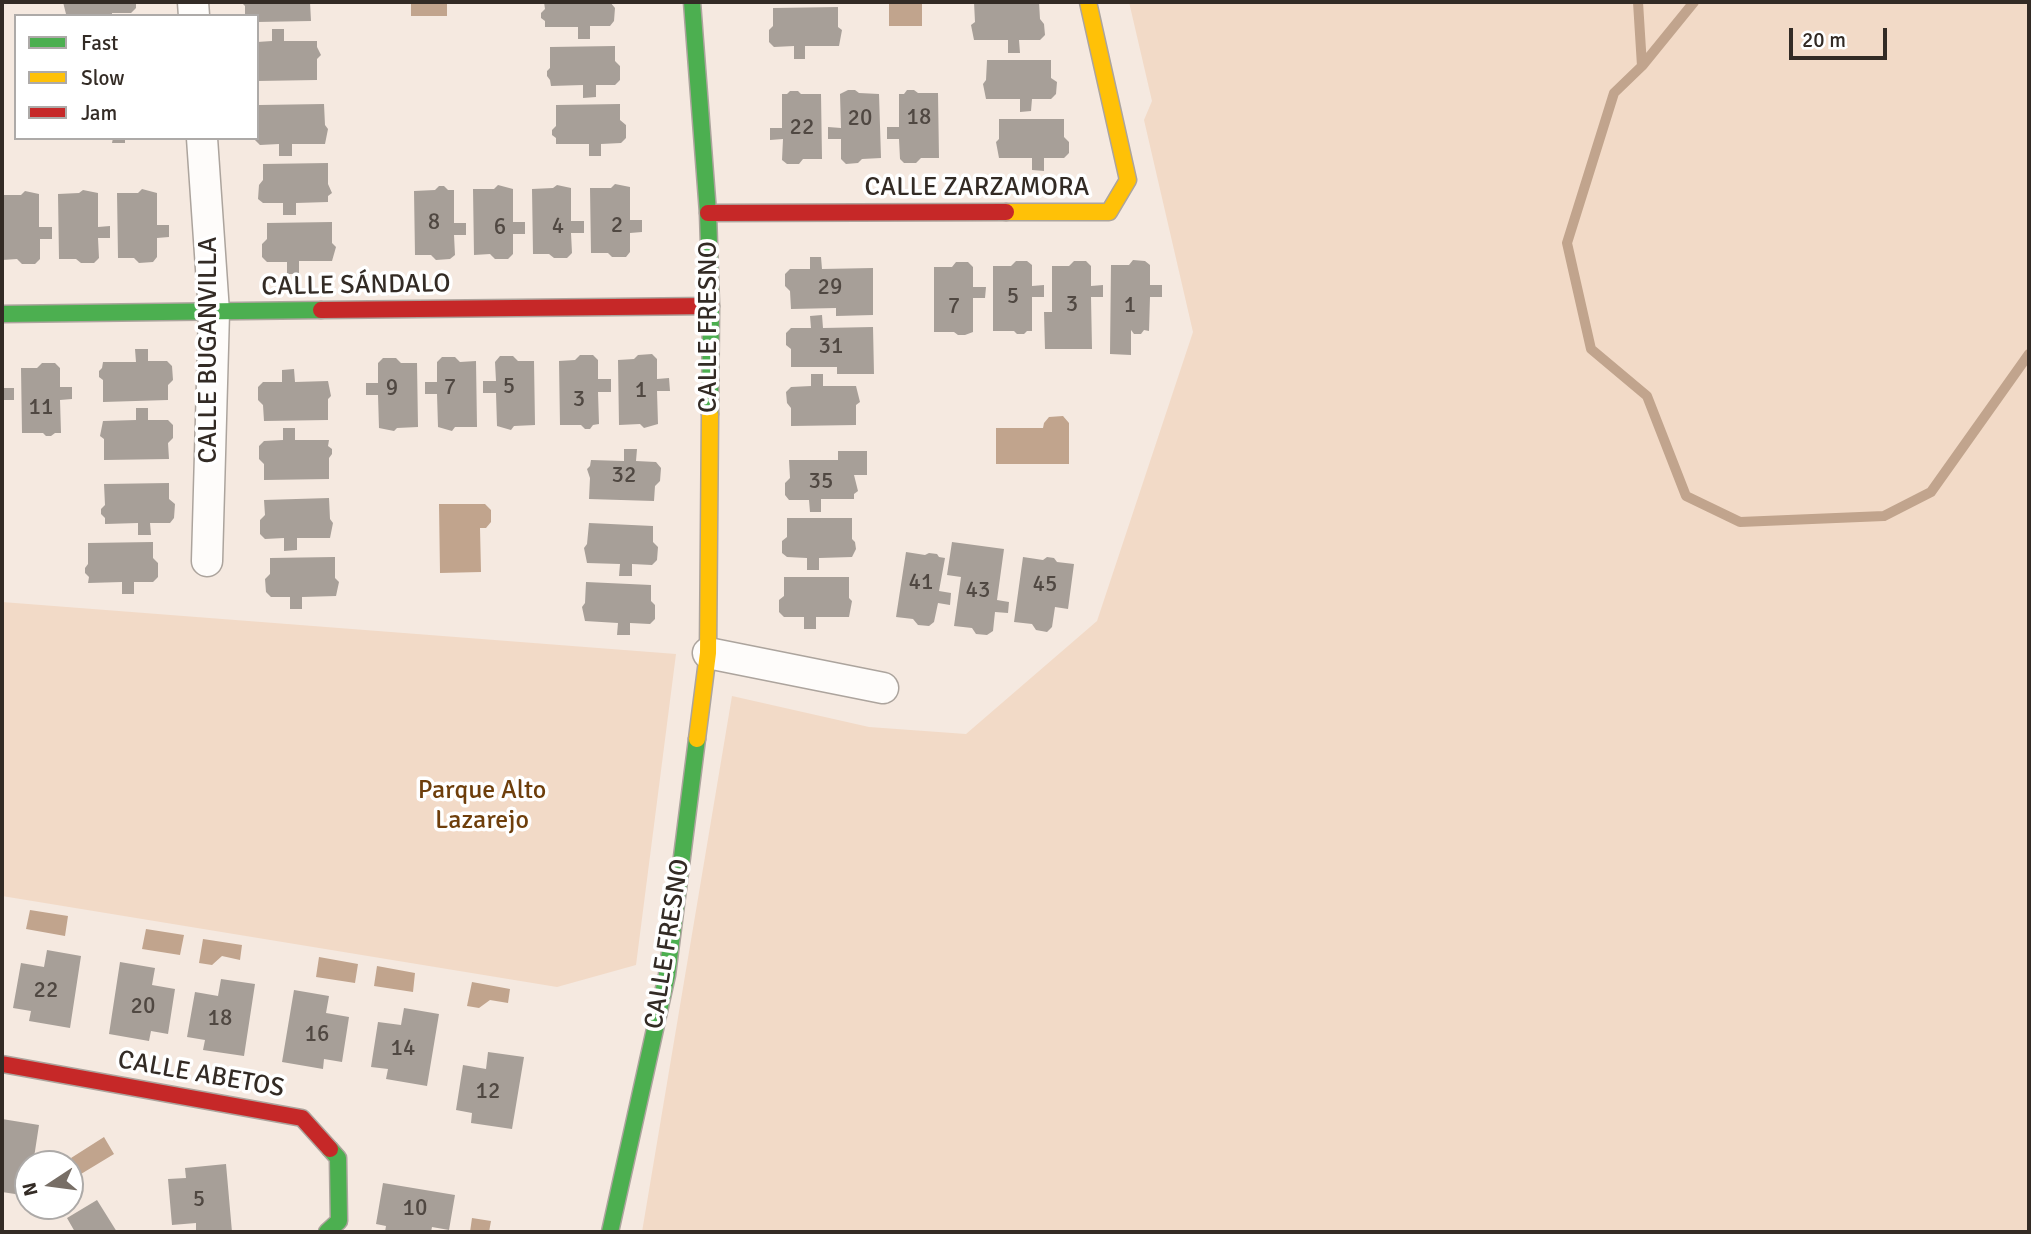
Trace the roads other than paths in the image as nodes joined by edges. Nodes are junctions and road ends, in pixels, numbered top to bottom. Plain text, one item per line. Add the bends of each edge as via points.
1 (692, 2) edge
2 (1088, 2) edge
3 (202, 140) edge
4 (708, 212) junction
5 (711, 306) junction
6 (214, 312) junction
7 (2, 314) edge
8 (207, 561) dead end
9 (708, 653) junction
10 (883, 688) dead end
11 (2, 1065) edge
12 (327, 1232) edge
13 (610, 1232) edge

1 - 4 street, CALLE FRESNO
2 - 4 street, CALLE ZARZAMORA via 1128,180 1109,212
3 - 6 street, CALLE BUGANVILLA
4 - 5 street, CALLE FRESNO
5 - 6 street, CALLE SÁNDALO
5 - 9 street, CALLE FRESNO
6 - 7 street, CALLE SÁNDALO
6 - 8 street, CALLE BUGANVILLA
9 - 10 street
9 - 13 street, CALLE FRESNO via 667,975
11 - 12 street, CALLE ABETOS via 302,1118 338,1158 340,1221

